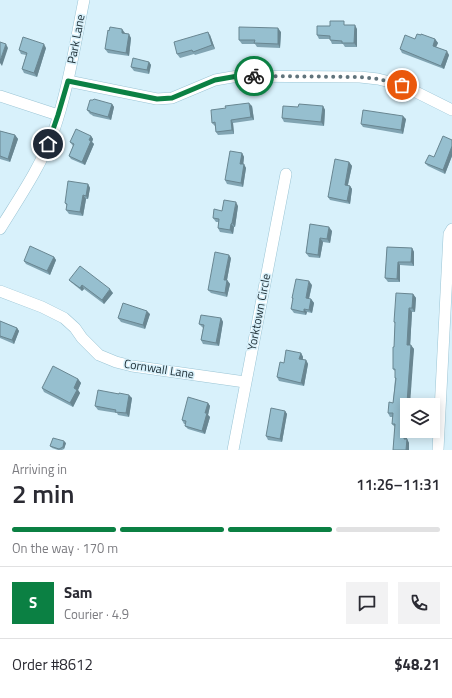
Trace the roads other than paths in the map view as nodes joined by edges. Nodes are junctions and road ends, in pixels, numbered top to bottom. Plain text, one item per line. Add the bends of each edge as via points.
1 (84, 0) edge
2 (68, 81) junction
3 (0, 96) edge
4 (452, 110) edge
5 (58, 115) junction
6 (286, 174) dead end
7 (0, 229) edge
8 (452, 229) edge
9 (0, 291) edge
10 (246, 382) junction
11 (233, 450) edge
12 (438, 450) edge

1 - 2 street, Park Lane
2 - 4 street via 157,99 172,98 215,80 238,76 360,77 402,85
2 - 5 street, Park Lane
3 - 5 street
5 - 7 street, Park Lane via 44,155
6 - 10 street, Yorktown Circle
8 - 12 street via 449,234
9 - 10 street, Cornwall Lane via 64,318 99,355 116,362
10 - 11 street, Yorktown Circle

